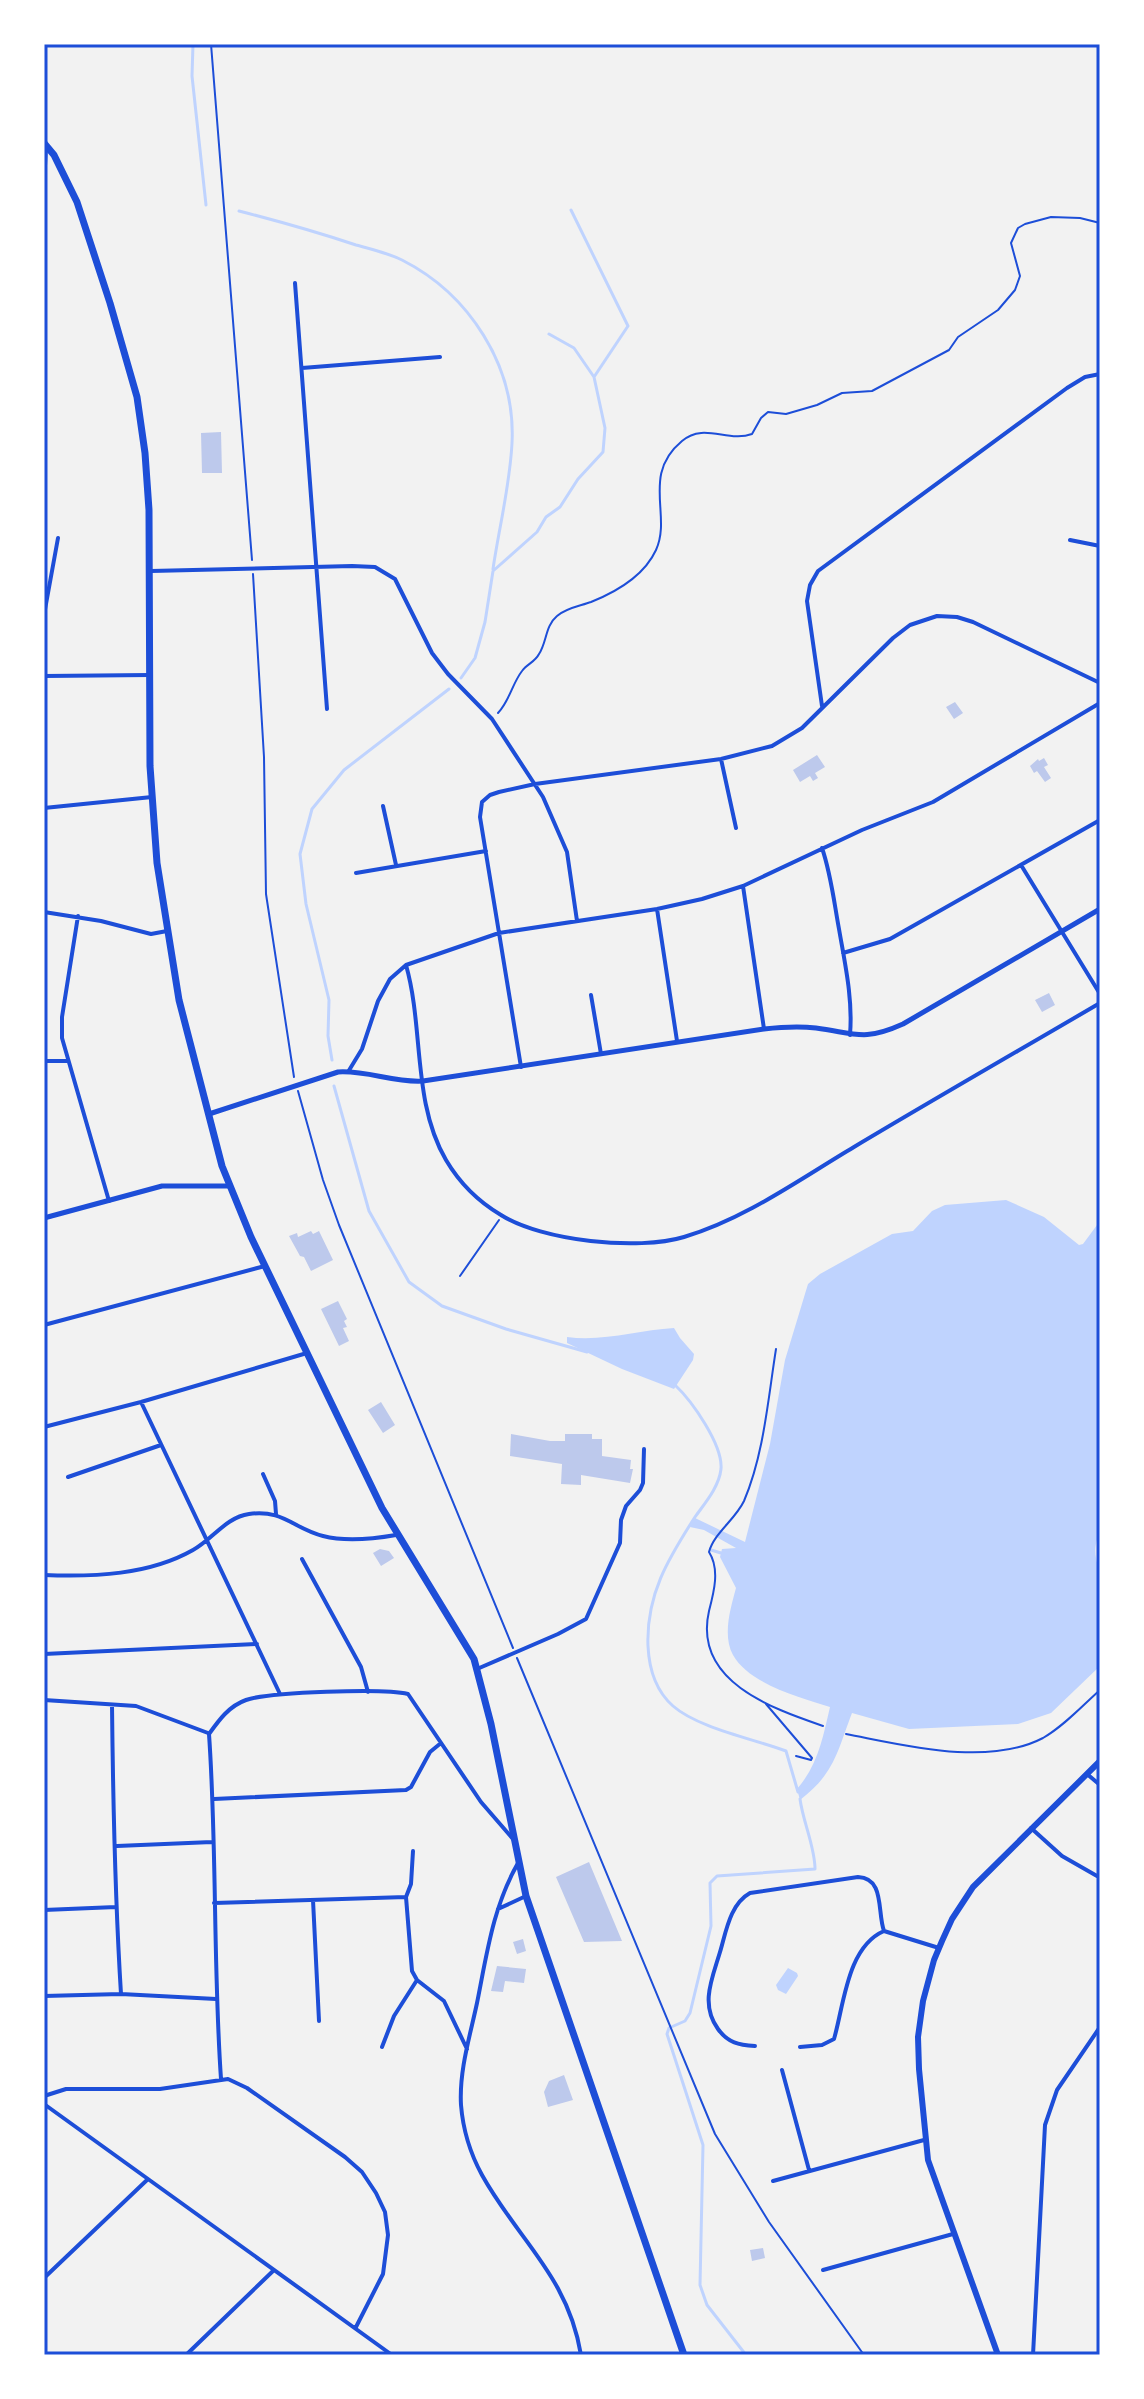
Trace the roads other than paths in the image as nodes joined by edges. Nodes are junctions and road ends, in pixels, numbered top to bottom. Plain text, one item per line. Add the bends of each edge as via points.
1 (45, 144) edge
2 (44, 184) edge
3 (295, 283) dead end
4 (440, 357) dead end
5 (302, 368) junction
6 (1100, 374) edge
7 (58, 538) dead end
8 (1070, 540) dead end
9 (1100, 546) edge
10 (316, 568) junction
11 (149, 571) junction
12 (44, 615) edge
13 (150, 675) junction
14 (44, 676) edge
15 (1100, 683) edge
16 (1100, 703) edge
17 (822, 706) junction
18 (327, 709) dead end
19 (721, 759) junction
20 (535, 784) junction
21 (152, 797) junction
22 (383, 806) dead end
23 (44, 808) edge
24 (1100, 820) edge
25 (736, 828) dead end
26 (822, 848) junction
27 (486, 851) junction
28 (396, 865) junction
29 (1021, 865) junction
30 (356, 873) dead end
31 (743, 886) junction
32 (657, 909) junction
33 (1100, 909) edge
34 (44, 912) edge
35 (78, 916) junction
36 (577, 921) junction
37 (167, 931) junction
38 (1062, 932) junction
39 (499, 933) junction
40 (843, 953) junction
41 (406, 965) junction
42 (1100, 994) edge
43 (591, 995) dead end
44 (1100, 1003) edge
45 (764, 1029) junction
46 (850, 1036) junction
47 (677, 1041) junction
48 (601, 1054) junction
49 (44, 1061) edge
50 (67, 1061) junction
51 (521, 1067) junction
52 (348, 1072) junction
53 (423, 1081) junction
54 (208, 1114) junction
55 (229, 1186) junction
56 (109, 1201) junction
57 (44, 1218) edge
58 (265, 1266) junction
59 (44, 1325) edge
60 (307, 1353) junction
61 (141, 1402) junction
62 (44, 1427) edge
63 (162, 1445) junction
64 (644, 1449) dead end
65 (263, 1474) dead end
66 (68, 1477) dead end
67 (276, 1514) junction
68 (397, 1535) junction
69 (207, 1540) junction
70 (302, 1559) dead end
71 (44, 1575) edge
72 (257, 1644) junction
73 (44, 1654) edge
74 (477, 1669) junction
75 (368, 1692) junction
76 (280, 1694) junction
77 (44, 1700) edge
78 (112, 1705) junction
79 (209, 1734) junction
80 (441, 1743) junction
81 (1100, 1761) edge
82 (1087, 1774) junction
83 (1100, 1785) edge
84 (214, 1799) junction
85 (1031, 1828) junction
86 (513, 1840) junction
87 (212, 1842) junction
88 (117, 1846) junction
89 (413, 1851) dead end
90 (518, 1863) junction
91 (1097, 1876) dead end
92 (526, 1896) junction
93 (406, 1897) junction
94 (313, 1900) junction
95 (214, 1903) junction
96 (116, 1907) junction
97 (44, 1910) edge
98 (496, 1911) junction
99 (884, 1931) junction
100 (939, 1948) junction
101 (417, 1980) junction
102 (121, 1994) junction
103 (44, 1996) edge
104 (216, 1999) junction
105 (319, 2021) dead end
106 (1100, 2027) edge
107 (755, 2046) dead end
108 (382, 2047) dead end
109 (800, 2047) dead end
110 (467, 2049) junction
111 (782, 2070) dead end
112 (221, 2079) junction
113 (44, 2096) edge
114 (44, 2104) edge
115 (924, 2140) junction
116 (809, 2170) junction
117 (147, 2180) junction
118 (773, 2181) dead end
119 (953, 2234) junction
120 (823, 2270) dead end
121 (273, 2271) junction
122 (44, 2278) edge
123 (356, 2327) junction
124 (186, 2355) edge
125 (392, 2355) edge
126 (581, 2355) edge
127 (684, 2355) edge
128 (998, 2355) edge
129 (1033, 2355) edge

1 - 2 street
1 - 11 main road via 77,202 137,397 147,479
3 - 5 street
4 - 5 street
5 - 10 street
6 - 17 street via 1067,388 818,571 807,601
7 - 12 street
8 - 9 street
10 - 11 street
10 - 18 street
10 - 20 street via 375,567 395,579 432,653 492,719
11 - 13 main road
13 - 14 street
13 - 21 main road
15 - 17 street via 973,622 937,616 918,621 893,638
16 - 26 street via 933,802
17 - 19 street via 783,741
19 - 20 street
19 - 25 street
20 - 27 street via 490,795 482,802
20 - 36 street via 567,852
21 - 23 street
21 - 37 main road
22 - 28 street
24 - 29 street
26 - 31 street
26 - 40 street
27 - 28 street
27 - 39 street
28 - 30 street
29 - 38 street
29 - 40 street via 890,939
31 - 32 street
31 - 45 street
32 - 36 street
32 - 47 street
33 - 38 street
34 - 35 street
35 - 37 street via 151,934
35 - 50 street via 61,1029
36 - 39 street
37 - 54 main road
38 - 42 street
38 - 46 street via 903,1024 872,1036
39 - 41 street
39 - 51 street
40 - 46 street
41 - 52 street via 390,979 378,1001
41 - 53 street via 414,991
43 - 48 street
44 - 53 street via 777,1193 680,1239 594,1240 543,1232 502,1216 470,1192 446,1159 431,1126
45 - 46 street via 809,1028
45 - 47 street
47 - 48 street
48 - 51 street
49 - 50 street
50 - 56 street
51 - 53 street
52 - 53 street
52 - 54 street
54 - 55 main road
55 - 56 street via 162,1186
55 - 58 main road
56 - 57 street
58 - 59 street
58 - 60 main road
60 - 61 street
60 - 68 main road
61 - 62 street
61 - 63 street
63 - 66 street
63 - 69 street
64 - 74 street via 643,1483 626,1506 620,1543 590,1614 580,1624
65 - 67 street
67 - 68 street via 328,1537
67 - 69 street via 239,1516
68 - 74 main road via 468,1645
69 - 71 street via 164,1563 128,1572
69 - 72 street
70 - 75 street via 361,1667
72 - 73 street
72 - 76 street
74 - 86 main road
75 - 76 street
75 - 80 street via 411,1696
76 - 79 street via 232,1708
77 - 78 street
78 - 79 street via 136,1706
78 - 88 street
79 - 84 street
80 - 84 street via 406,1790
80 - 86 street
81 - 82 main road
82 - 83 street
82 - 85 main road
84 - 87 street
85 - 91 street via 1062,1856
85 - 100 main road via 973,1887
86 - 90 main road
87 - 88 street
87 - 95 street
88 - 96 street
89 - 93 street
90 - 92 main road
90 - 98 street
92 - 98 street
92 - 127 main road
93 - 94 street
93 - 101 street
94 - 95 street
94 - 105 street
95 - 104 street
96 - 97 street
96 - 102 street
98 - 110 street
99 - 100 street
99 - 107 street via 877,1888 865,1877 745,1895 726,1930 707,2002 712,2020 728,2040
99 - 109 street via 866,1942 857,1959 834,2039
100 - 115 main road via 918,2037
101 - 108 street
101 - 110 street via 444,2001
102 - 103 street
102 - 104 street
104 - 112 street
106 - 129 street via 1057,2090 1045,2125
110 - 126 street via 461,2106 474,2159 562,2293
111 - 116 street
112 - 113 street via 160,2089 66,2089
112 - 123 street via 247,2088 345,2157 376,2193 385,2212 388,2250 381,2280
114 - 117 street
115 - 116 street
115 - 119 main road
116 - 118 street
117 - 121 street
117 - 122 street
119 - 120 street
119 - 128 main road
121 - 123 street
121 - 124 street
123 - 125 street

